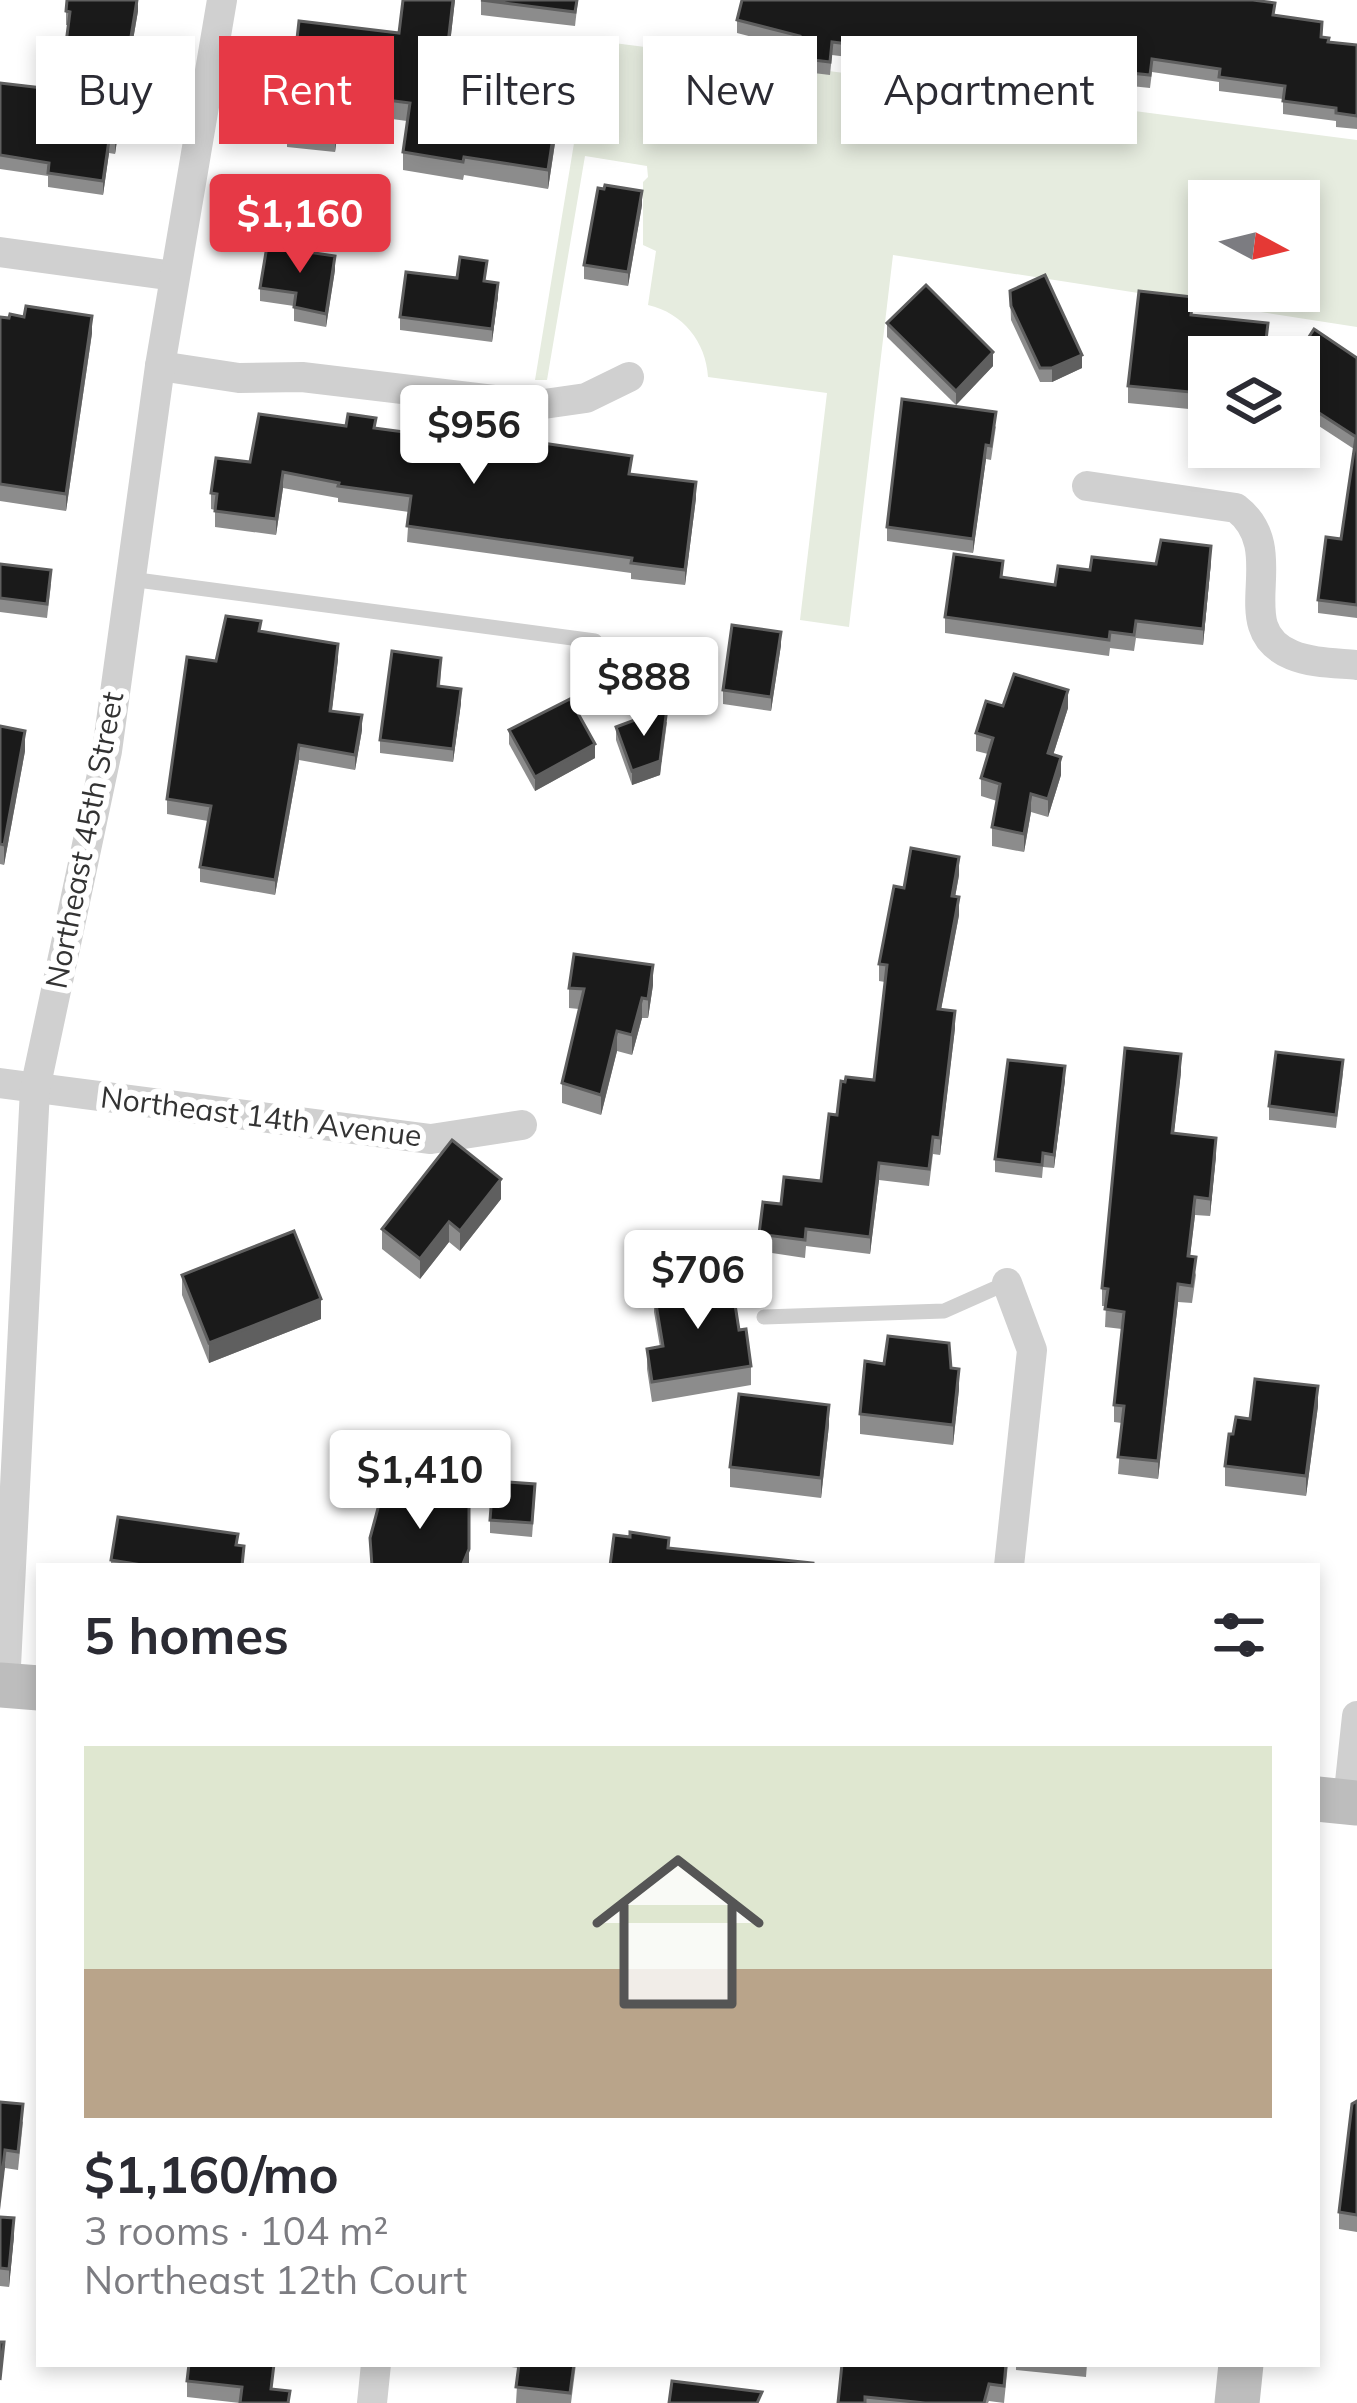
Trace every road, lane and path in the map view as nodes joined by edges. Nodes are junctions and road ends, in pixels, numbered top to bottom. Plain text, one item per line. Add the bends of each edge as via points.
1 (222, 0) edge
2 (195, 95) edge
3 (206, 97) junction
4 (0, 251) edge
5 (174, 276) junction
6 (160, 367) junction
7 (628, 376) dead end
8 (1087, 486) dead end
9 (130, 579) junction
10 (595, 641) dead end
11 (1357, 665) edge
12 (0, 1083) edge
13 (35, 1089) junction
14 (522, 1125) dead end
15 (1007, 1283) joint
16 (764, 1317) dead end
17 (1009, 1563) edge
18 (15, 1686) edge
19 (1357, 1716) edge
20 (1341, 1801) edge
21 (376, 2367) edge
22 (1241, 2367) edge
23 (371, 2403) edge
24 (1237, 2403) edge

1 - 3 street, Northeast 45th Street
2 - 3 lane
3 - 5 street, Northeast 45th Street
4 - 5 street
5 - 6 street, Northeast 45th Street
6 - 7 street via 537,406 586,398
6 - 9 street, Northeast 45th Street
8 - 11 street via 1236,508 1263,549 1266,633 1291,655
9 - 10 lane
9 - 13 street, Northeast 45th Street via 107,751
12 - 13 street, Northeast 14th Avenue
13 - 14 street, Northeast 14th Avenue via 431,1139
13 - 18 street, Northeast 45th Street
15 - 16 lane via 944,1311
15 - 17 street via 1032,1350
19 - 20 street
21 - 23 street
22 - 24 street

